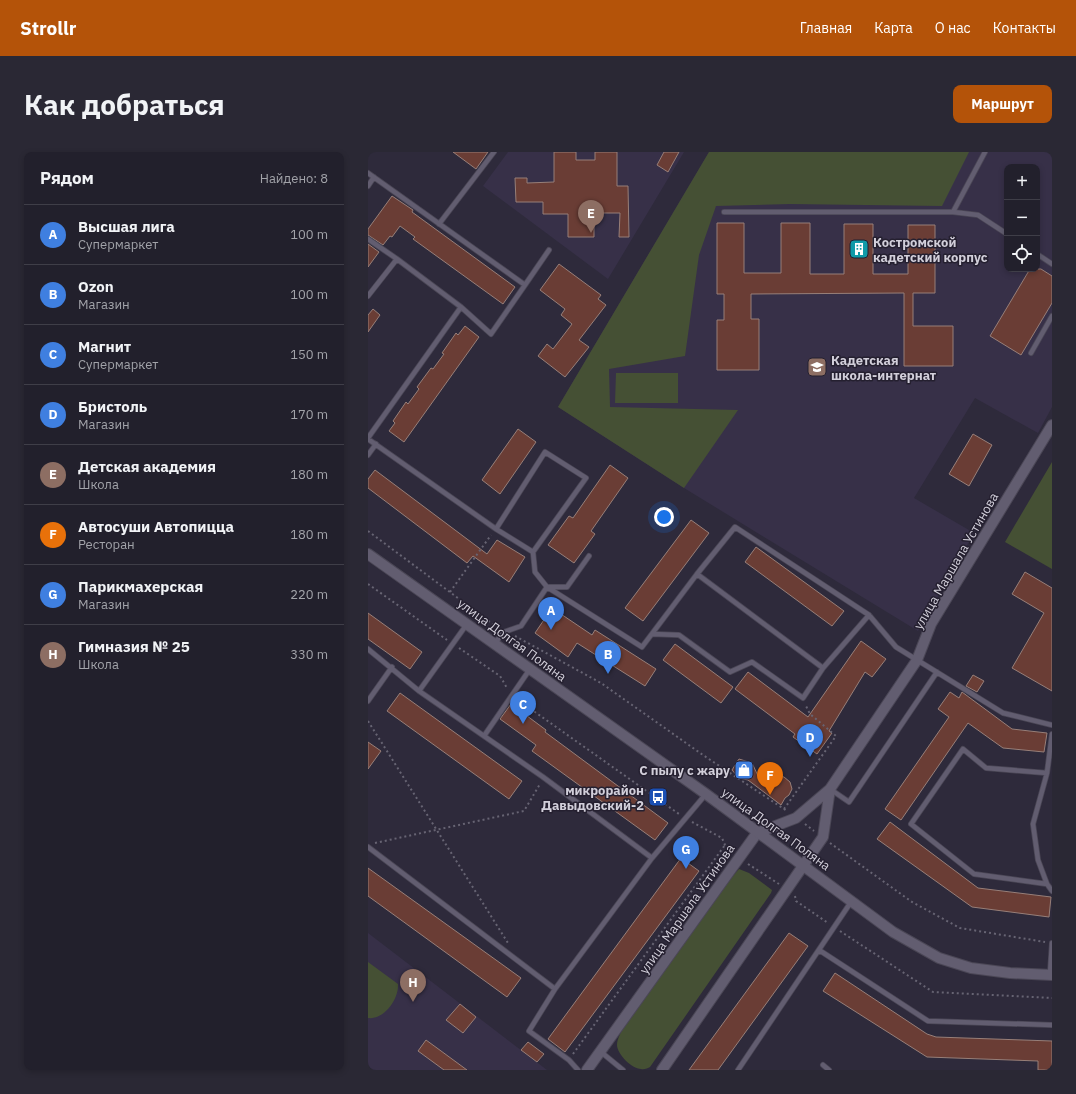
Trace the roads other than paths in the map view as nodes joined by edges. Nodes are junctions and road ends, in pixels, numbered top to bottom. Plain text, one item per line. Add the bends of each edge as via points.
1 (494, 152) edge
2 (985, 152) edge
3 (368, 173) edge
4 (374, 177) junction
5 (368, 186) edge
6 (724, 212) dead end
7 (953, 212) junction
8 (439, 224) junction
9 (1004, 232) edge
10 (368, 239) edge
11 (549, 250) dead end
12 (1040, 256) edge
13 (397, 259) junction
14 (1052, 264) edge
15 (525, 285) junction
16 (368, 296) edge
17 (462, 308) junction
18 (1052, 316) edge
19 (1031, 353) dead end
20 (1052, 425) edge
21 (368, 438) edge
22 (376, 444) junction
23 (368, 455) edge
24 (496, 529) junction
25 (533, 552) junction
26 (368, 554) edge
27 (590, 556) dead end
28 (697, 574) junction
29 (547, 587) junction
30 (869, 615) junction
31 (467, 624) junction
32 (652, 634) junction
33 (494, 644) junction
34 (368, 649) edge
35 (917, 660) junction
36 (392, 667) junction
37 (823, 668) junction
38 (530, 669) junction
39 (937, 672) junction
40 (419, 691) junction
41 (368, 701) edge
42 (1052, 725) edge
43 (1052, 734) edge
44 (484, 736) junction
45 (1047, 773) junction
46 (830, 789) junction
47 (706, 794) junction
48 (757, 832) junction
49 (368, 848) edge
50 (652, 858) junction
51 (803, 865) junction
52 (1047, 884) junction
53 (1052, 891) edge
54 (852, 900) junction
55 (1052, 943) edge
56 (819, 950) junction
57 (1051, 974) edge
58 (555, 989) junction
59 (1052, 1025) edge
60 (601, 1052) junction
61 (823, 1066) dead end
62 (578, 1070) edge
63 (587, 1070) edge
64 (623, 1070) edge
65 (662, 1070) edge
66 (738, 1070) edge
67 (829, 1070) edge

1 - 8 lane
2 - 7 lane
3 - 4 lane
4 - 5 lane
4 - 8 lane
6 - 7 lane
7 - 9 lane via 978,215
8 - 15 lane
10 - 13 lane
11 - 15 lane
12 - 14 lane
13 - 16 lane
13 - 17 lane
15 - 17 lane via 491,334
17 - 21 lane
18 - 19 lane
20 - 35 street, улица Маршала Устинова via 931,624
21 - 22 lane
22 - 23 lane
22 - 24 lane
24 - 25 lane
24 - 25 lane via 545,452 586,478
25 - 29 lane via 535,572
26 - 31 street, улица Долгая Поляна
27 - 29 lane via 567,587
28 - 30 lane via 735,527
28 - 32 lane
28 - 37 lane
29 - 32 lane via 642,647
29 - 33 lane via 521,626 504,632
30 - 35 lane via 896,647
30 - 37 lane
31 - 33 street, улица Долгая Поляна
31 - 40 lane
32 - 37 lane via 679,635 730,672 752,662 803,698
33 - 38 street, улица Долгая Поляна
34 - 36 lane
35 - 39 lane
35 - 46 street, улица Маршала Устинова
36 - 40 lane
36 - 41 lane
38 - 44 lane
38 - 47 street, улица Долгая Поляна
39 - 42 lane via 1003,713
39 - 46 lane via 849,802
40 - 44 lane
43 - 45 lane
44 - 50 lane
45 - 52 lane via 1033,824 1038,860
45 - 52 lane via 986,768 963,749 912,824 974,874
46 - 48 street, улица Маршала Устинова via 796,818
46 - 51 street, улица Маршала Устинова via 823,837
47 - 48 street, улица Долгая Поляна
47 - 50 lane
48 - 51 street, улица Долгая Поляна
48 - 60 street, улица Маршала Устинова
49 - 58 lane
50 - 58 lane
51 - 54 street, улица Долгая Поляна
51 - 65 street, улица Маршала Устинова
52 - 53 lane
54 - 56 lane
54 - 57 street, улица Долгая Поляна via 893,932 939,958 971,968 1010,973
55 - 57 lane
56 - 59 lane via 928,1021
56 - 66 lane
58 - 62 lane via 529,1031 569,1060
60 - 63 street, улица Маршала Устинова
60 - 64 lane
61 - 67 lane

